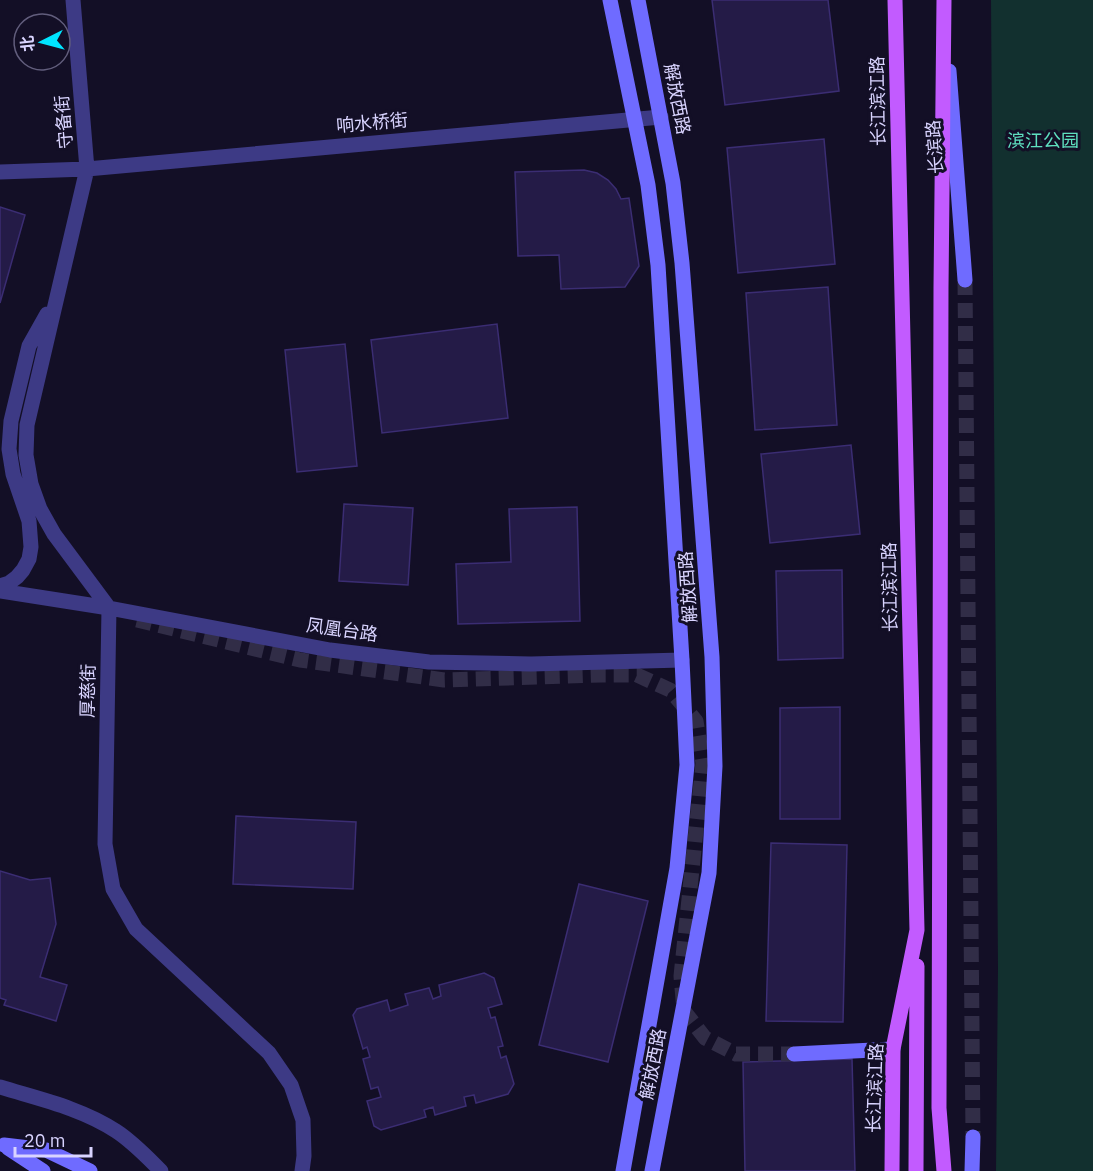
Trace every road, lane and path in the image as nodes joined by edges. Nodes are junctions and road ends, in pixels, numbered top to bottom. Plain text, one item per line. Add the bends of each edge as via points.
1 (73, 0) edge
2 (610, 0) edge
3 (638, 0) edge
4 (895, 0) edge
5 (944, 6) edge
6 (661, 117) junction
7 (634, 119) junction
8 (87, 169) junction
9 (0, 172) edge
10 (965, 280) tunnel mouth
11 (56, 298) junction
12 (6, 419) edge
13 (0, 586) edge
14 (0, 591) edge
15 (109, 608) junction
16 (682, 660) junction
17 (917, 930) junction
18 (893, 1049) junction
19 (794, 1054) tunnel mouth
20 (0, 1087) edge
21 (939, 1108) junction
22 (973, 1137) tunnel mouth
23 (2, 1144) edge
24 (43, 1171) edge
25 (90, 1171) edge
26 (161, 1171) edge
27 (302, 1171) edge
28 (623, 1171) edge
29 (652, 1171) edge
30 (892, 1171) edge
31 (916, 1171) edge
32 (937, 1171) edge
33 (944, 1171) edge
34 (972, 1171) edge

1 - 8 street, 守备街
2 - 7 main road, 解放西路
3 - 6 main road, 解放西路
4 - 17 main road, 长江滨江路
5 - 10 main road, 长滨路
5 - 21 main road
6 - 7 street, 响水桥街
6 - 29 main road, 解放西路 via 682,264 712,657 715,766 709,873
7 - 8 street, 响水桥街
7 - 16 main road, 解放西路 via 648,185 658,265
8 - 9 street, 响水桥街
8 - 11 street
11 - 12 street via 29,346
11 - 15 street via 27,425 26,455 40,509
12 - 13 street via 12,474 29,521 31,547 23,570 9,584
14 - 15 street, 凤凰台路
15 - 16 street, 凤凰台路 via 330,650 429,662
15 - 27 street, 厚慈街 via 105,844 113,889 136,929 269,1053 291,1085 303,1120
16 - 28 main road, 解放西路 via 687,765 677,868
17 - 18 main road, 长江滨江路
17 - 31 main road
18 - 19 main road
18 - 30 main road, 长江滨江路
20 - 26 street via 96,1119 118,1132
21 - 32 main road
21 - 33 main road
22 - 34 main road
23 - 24 main road
23 - 25 main road via 46,1150

